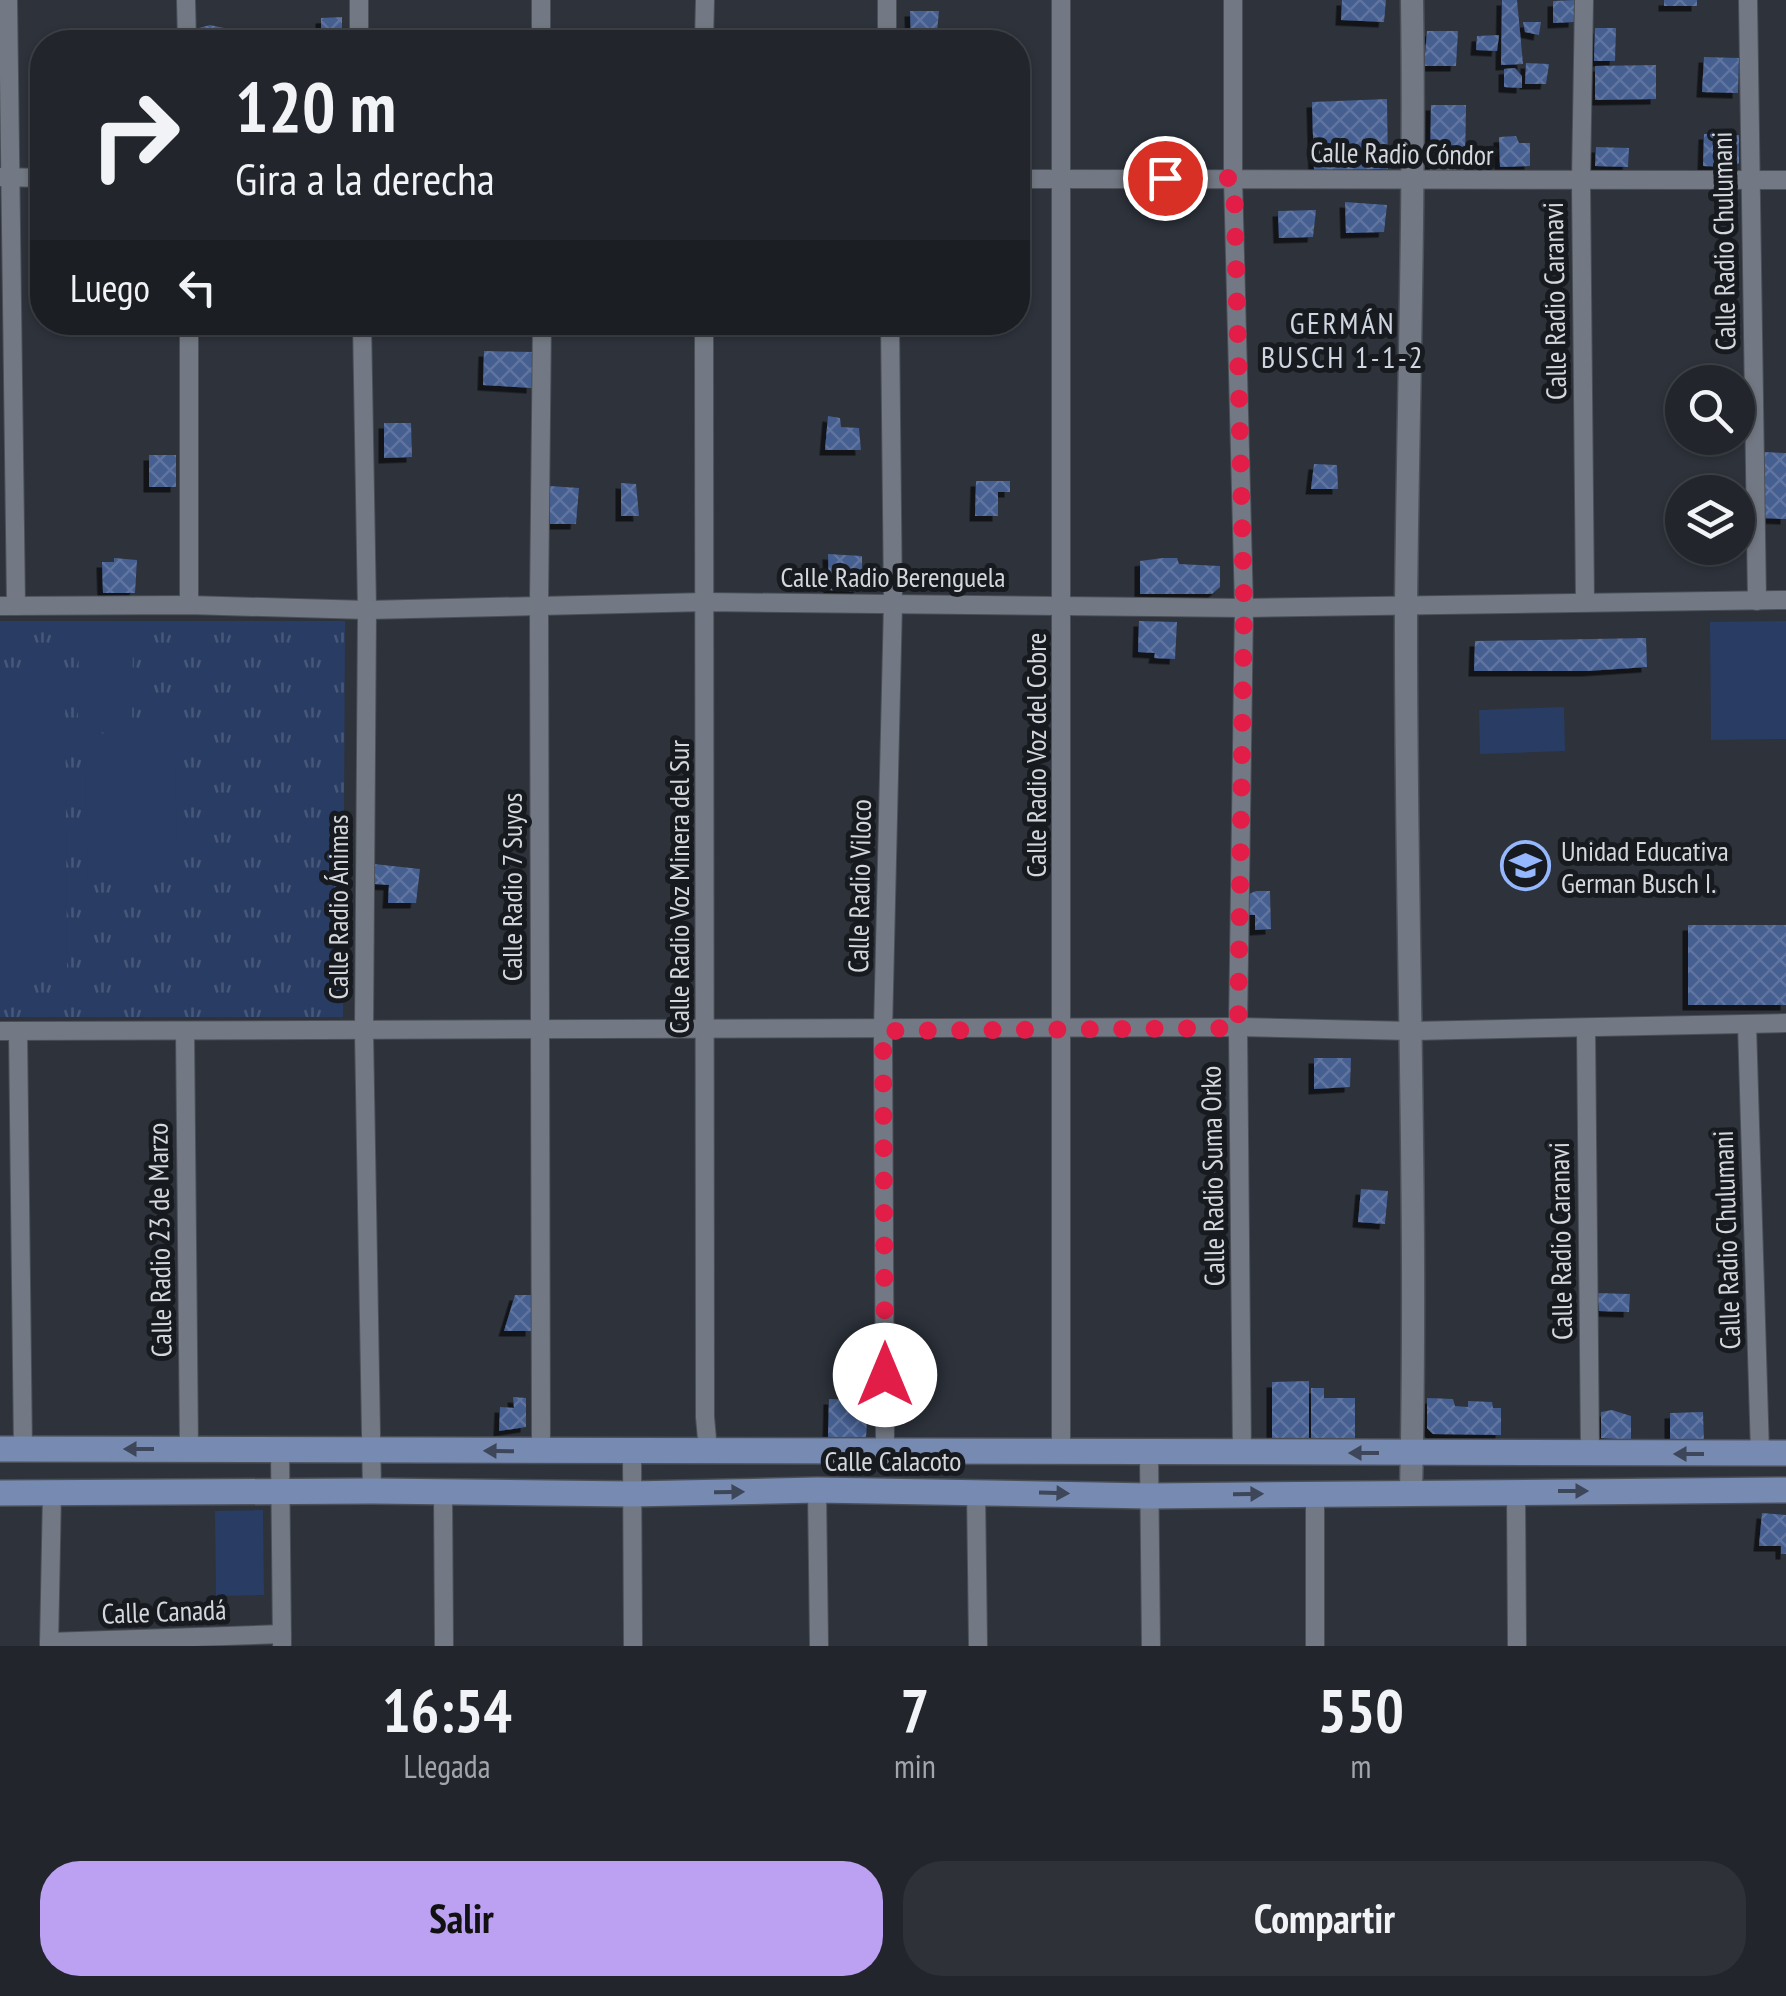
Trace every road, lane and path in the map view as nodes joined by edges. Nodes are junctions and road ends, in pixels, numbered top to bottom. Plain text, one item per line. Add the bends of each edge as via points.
1 (8, 0) edge
2 (186, 0) edge
3 (359, 0) edge
4 (540, 0) edge
5 (704, 0) edge
6 (887, 0) edge
7 (1061, 0) edge
8 (1234, 0) edge
9 (1412, 0) edge
10 (1584, 0) edge
11 (1748, 0) edge
12 (187, 30) edge
13 (359, 30) edge
14 (541, 30) edge
15 (704, 30) edge
16 (887, 30) edge
17 (5, 177) edge
18 (30, 178) edge
19 (1234, 178) junction
20 (1062, 179) junction
21 (1030, 180) edge
22 (1749, 180) junction
23 (1786, 180) edge
24 (1415, 181) junction
25 (1581, 181) junction
26 (189, 335) edge
27 (362, 335) edge
28 (542, 335) edge
29 (704, 335) edge
30 (890, 335) edge
31 (1757, 600) junction
32 (1786, 600) edge
33 (706, 602) junction
34 (1585, 602) junction
35 (892, 603) junction
36 (538, 604) junction
37 (1061, 604) junction
38 (189, 605) junction
39 (8, 606) edge
40 (1406, 607) junction
41 (1244, 608) junction
42 (367, 610) junction
43 (1786, 1023) edge
44 (1747, 1025) junction
45 (538, 1028) junction
46 (706, 1028) junction
47 (1238, 1028) junction
48 (1586, 1028) junction
49 (1063, 1029) junction
50 (185, 1030) junction
51 (9, 1031) edge
52 (883, 1031) junction
53 (1412, 1031) junction
54 (364, 1032) junction
55 (12, 1449) edge
56 (372, 1449) junction
57 (188, 1450) junction
58 (280, 1450) junction
59 (632, 1450) junction
60 (708, 1450) junction
61 (1061, 1450) junction
62 (886, 1451) junction
63 (542, 1452) junction
64 (1242, 1452) junction
65 (1149, 1453) junction
66 (1773, 1453) edge
67 (1412, 1454) junction
68 (1590, 1454) junction
69 (817, 1490) junction
70 (976, 1490) junction
71 (1786, 1490) edge
72 (372, 1491) junction
73 (443, 1491) junction
74 (1411, 1491) junction
75 (1516, 1491) junction
76 (280, 1492) junction
77 (1315, 1492) junction
78 (0, 1493) edge
79 (52, 1493) junction
80 (632, 1494) junction
81 (1150, 1496) junction
82 (282, 1640) edge
83 (49, 1644) edge
84 (444, 1646) edge
85 (632, 1646) edge
86 (819, 1646) edge
87 (978, 1646) edge
88 (1151, 1646) edge
89 (1315, 1646) edge
90 (1517, 1646) edge

1 - 17 street
2 - 12 street
3 - 13 street
4 - 14 street
5 - 15 street
6 - 16 street
7 - 20 street, Calle Radio Voz del Cobre
8 - 19 street, Calle Radio Suma Orko
9 - 24 street
10 - 25 street, Calle Radio Caranavi
11 - 22 street, Calle Radio Chulumani
17 - 18 street
17 - 39 street
19 - 20 street, Calle Radio Cóndor
19 - 24 street, Calle Radio Cóndor
19 - 41 street, Calle Radio Suma Orko
20 - 21 street, Calle Radio Cóndor
20 - 37 street, Calle Radio Voz del Cobre
22 - 23 street, Calle Radio Cóndor
22 - 25 street, Calle Radio Cóndor
22 - 31 street, Calle Radio Chulumani
24 - 25 street, Calle Radio Cóndor
24 - 40 street
25 - 34 street, Calle Radio Caranavi
26 - 38 street
27 - 42 street, Calle Radio Ánimas
28 - 36 street, Calle Radio 7 Suyos
29 - 33 street, Calle Radio Voz Minera del Sur
30 - 35 street, Calle Radio Viloco
31 - 32 street, Calle Radio Berenguela
31 - 34 street, Calle Radio Berenguela
33 - 35 street, Calle Radio Berenguela
33 - 36 street, Calle Radio Berenguela
33 - 46 street, Calle Radio Voz Minera del Sur
34 - 40 street, Calle Radio Berenguela
35 - 37 street, Calle Radio Berenguela
35 - 52 street, Calle Radio Viloco
36 - 42 street, Calle Radio Berenguela
36 - 45 street, Calle Radio 7 Suyos
37 - 41 street, Calle Radio Berenguela
37 - 49 street, Calle Radio Voz del Cobre
38 - 39 street, Calle Radio Berenguela
38 - 42 street, Calle Radio Berenguela
40 - 41 street, Calle Radio Berenguela
40 - 53 street
41 - 47 street, Calle Radio Suma Orko
42 - 54 street, Calle Radio Ánimas
43 - 44 street
44 - 48 street
44 - 66 street, Calle Radio Chulumani
45 - 46 street
45 - 54 street
45 - 63 street, Calle Radio 7 Suyos
46 - 52 street
46 - 60 street, Calle Radio Voz Minera del Sur
47 - 49 street
47 - 53 street
47 - 64 street, Calle Radio Suma Orko
48 - 53 street
48 - 68 street, Calle Radio Caranavi
49 - 52 street
49 - 61 street, Calle Radio Voz del Cobre
50 - 51 street
50 - 54 street
50 - 57 street, Calle Radio 23 de Marzo
51 - 55 street
52 - 62 street, Calle Radio Viloco
53 - 67 street
54 - 56 street, Calle Radio Ánimas
57 -> 55 main road, Calle Calacoto
56 - 58 main road, Calle Calacoto
63 -> 56 main road, Calle Calacoto
56 - 72 street, Calle Radio Ánimas
57 - 58 main road, Calle Calacoto
58 - 76 street
59 - 60 main road, Calle Calacoto
59 - 63 main road, Calle Calacoto
59 - 80 street
60 - 62 main road, Calle Calacoto
61 - 62 main road, Calle Calacoto
61 - 65 main road, Calle Calacoto
64 - 65 main road, Calle Calacoto
67 -> 64 main road, Calle Calacoto
65 - 81 street
66 -> 68 main road, Calle Calacoto
67 - 68 main road, Calle Calacoto
67 - 74 street
69 - 70 main road, Calle Calacoto
80 -> 69 main road, Calle Calacoto
69 - 86 street
70 -> 81 main road, Calle Calacoto
70 - 87 street
75 -> 71 main road, Calle Calacoto
72 - 73 main road, Calle Calacoto
72 - 76 main road, Calle Calacoto
73 - 80 main road, Calle Calacoto
73 - 84 street
74 - 75 main road, Calle Calacoto
74 - 77 main road, Calle Calacoto
75 - 90 street
76 - 79 main road, Calle Calacoto
76 - 82 street
81 -> 77 main road, Calle Calacoto
77 - 89 street
78 - 79 main road, Calle Calacoto
79 - 83 street
80 - 85 street
81 - 88 street
82 - 83 street, Calle Canadá

